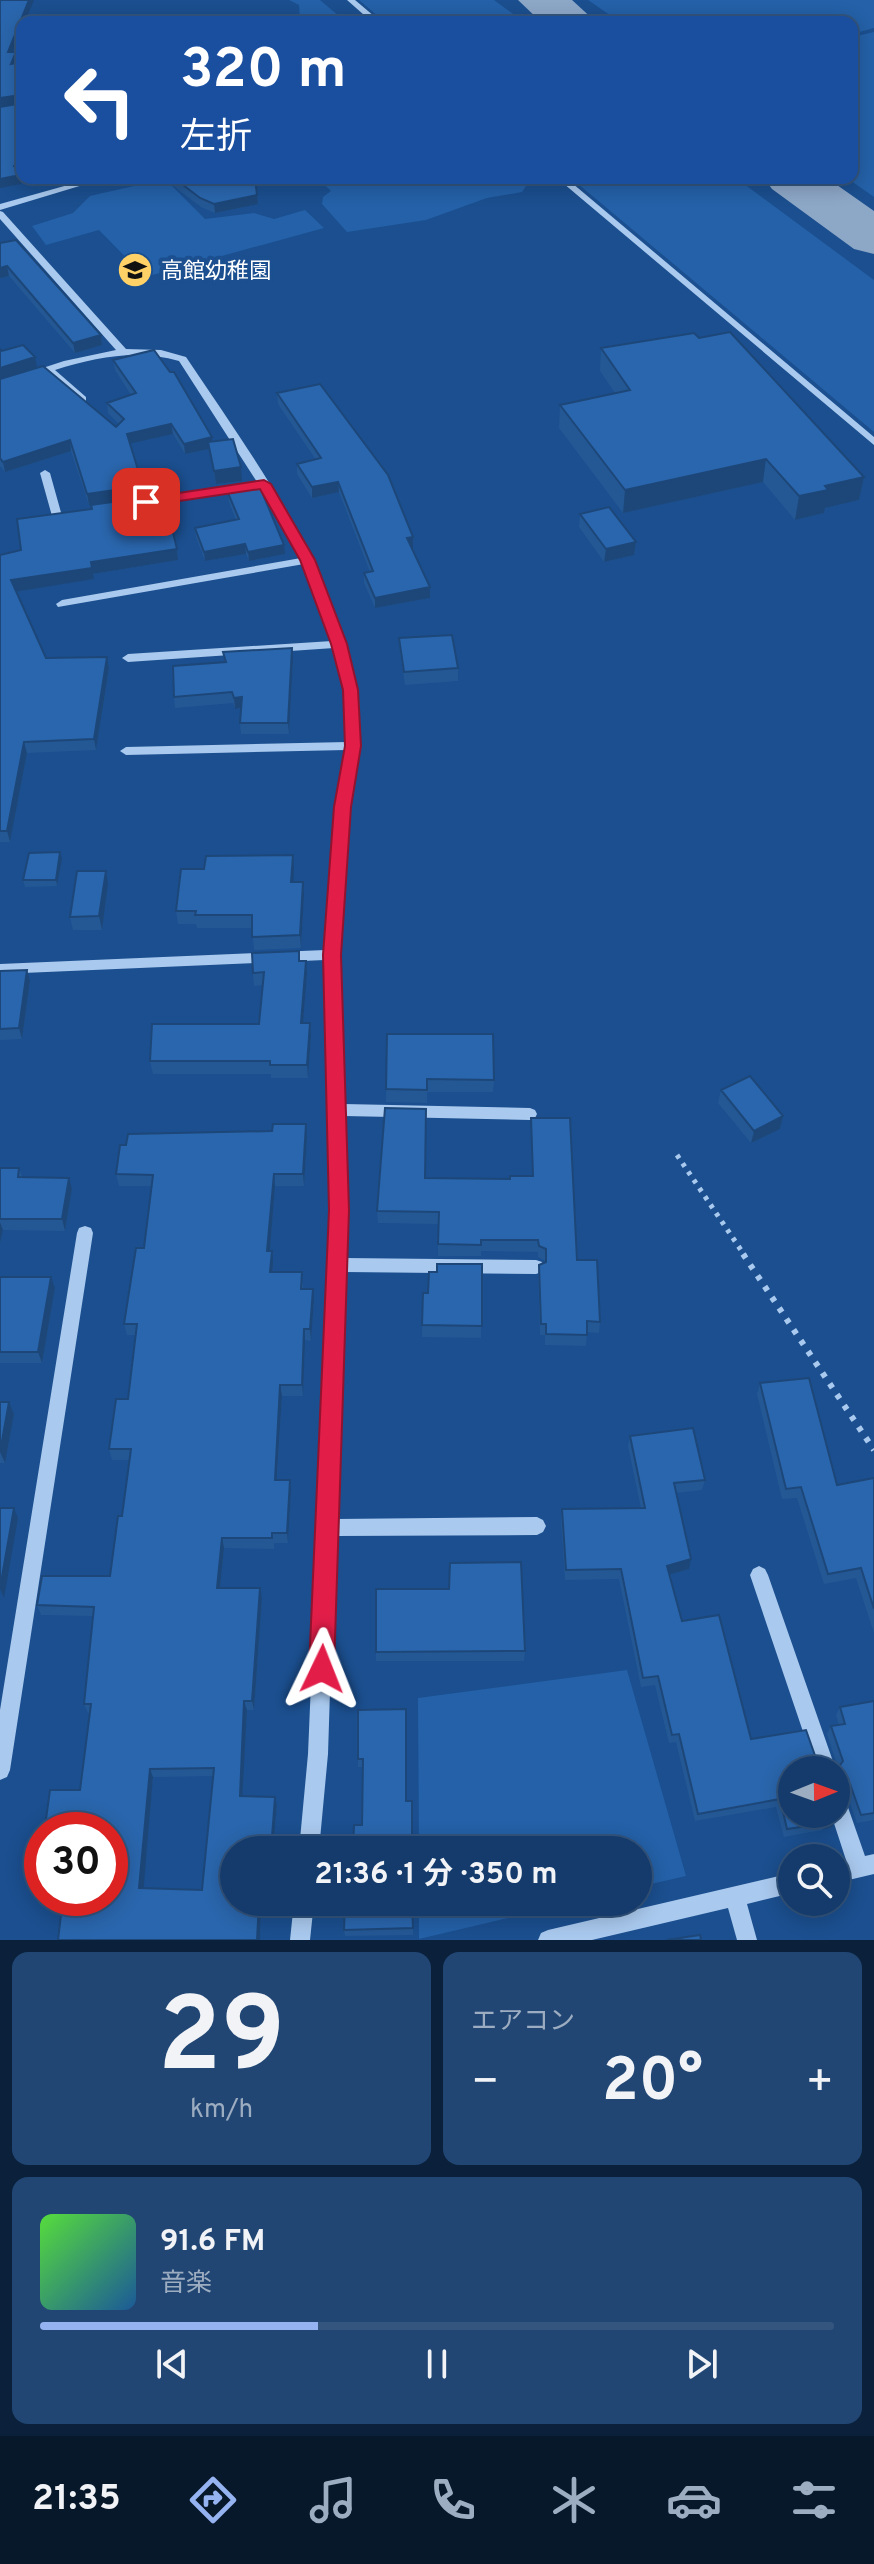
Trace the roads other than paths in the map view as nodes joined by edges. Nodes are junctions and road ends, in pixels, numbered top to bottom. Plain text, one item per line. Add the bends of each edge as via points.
1 (351, 0) edge
2 (370, 16) edge
3 (81, 184) edge
4 (568, 184) edge
5 (0, 207) edge
6 (0, 214) edge
7 (23, 243) junction
8 (12, 245) edge
9 (124, 353) junction
10 (49, 370) junction
11 (0, 385) edge
12 (95, 411) edge
13 (874, 442) edge
14 (45, 473) dead end
15 (264, 484) junction
16 (116, 507) edge
17 (72, 514) edge
18 (308, 560) junction
19 (62, 604) dead end
20 (339, 644) junction
21 (128, 658) dead end
22 (353, 746) junction
23 (126, 751) dead end
24 (332, 955) junction
25 (0, 969) edge
26 (336, 1110) junction
27 (530, 1114) dead end
28 (85, 1233) dead end
29 (337, 1265) junction
30 (536, 1267) edge
31 (537, 1526) dead end
32 (327, 1528) junction
33 (759, 1575) dead end
34 (821, 1756) edge
35 (0, 1770) edge
36 (849, 1828) edge
37 (310, 1836) edge
38 (867, 1866) edge
39 (778, 1886) edge
40 (735, 1896) junction
41 (303, 1916) edge
42 (300, 1940) edge
43 (548, 1940) edge
44 (747, 1940) edge

1 - 2 street
3 - 5 street
4 - 13 street
6 - 7 street
7 - 8 street
7 - 9 street
9 - 10 street
9 - 15 street via 146,350 183,359
10 - 11 street
10 - 12 street
14 - 17 street via 52,516
15 - 16 street
15 - 18 street
18 - 19 street
18 - 20 street
20 - 21 street
20 - 22 street via 350,690
22 - 23 street
22 - 24 street via 342,807
24 - 25 street
24 - 26 street
26 - 27 street
26 - 29 street
28 - 35 street
29 - 30 street
29 - 32 street
31 - 32 street
32 - 37 street
33 - 34 street
36 - 38 street
39 - 40 street
40 - 43 street
40 - 44 street
41 - 42 street

